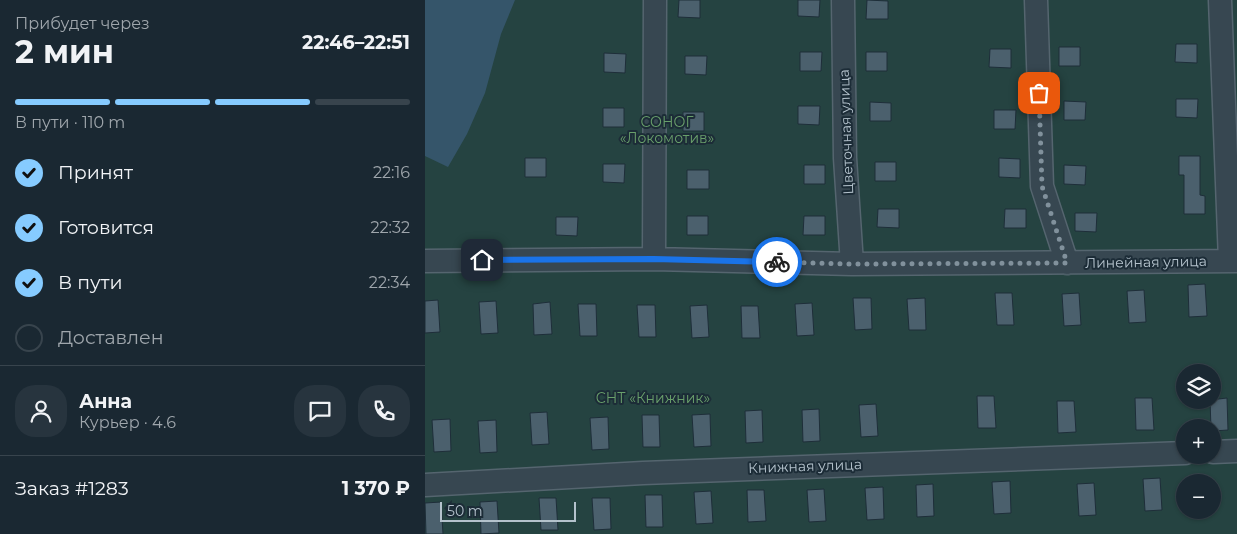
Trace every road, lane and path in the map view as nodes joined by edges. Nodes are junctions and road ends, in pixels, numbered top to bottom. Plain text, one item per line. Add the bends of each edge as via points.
1 (655, 0) edge
2 (843, 0) edge
3 (1036, 0) edge
4 (1220, 0) edge
5 (654, 259) junction
6 (425, 260) edge
7 (1233, 261) edge
8 (1067, 263) junction
9 (852, 264) junction
10 (1237, 451) edge
11 (1221, 452) edge
12 (1176, 453) edge
13 (425, 485) edge

1 - 5 street
2 - 9 street, Цветочная улица via 845,158
3 - 8 street via 1042,186
4 - 7 street
5 - 6 street, Линейная улица
5 - 9 street, Линейная улица
7 - 8 street, Линейная улица
8 - 9 street, Линейная улица
10 - 11 street
12 - 13 street, Книжная улица via 643,473

